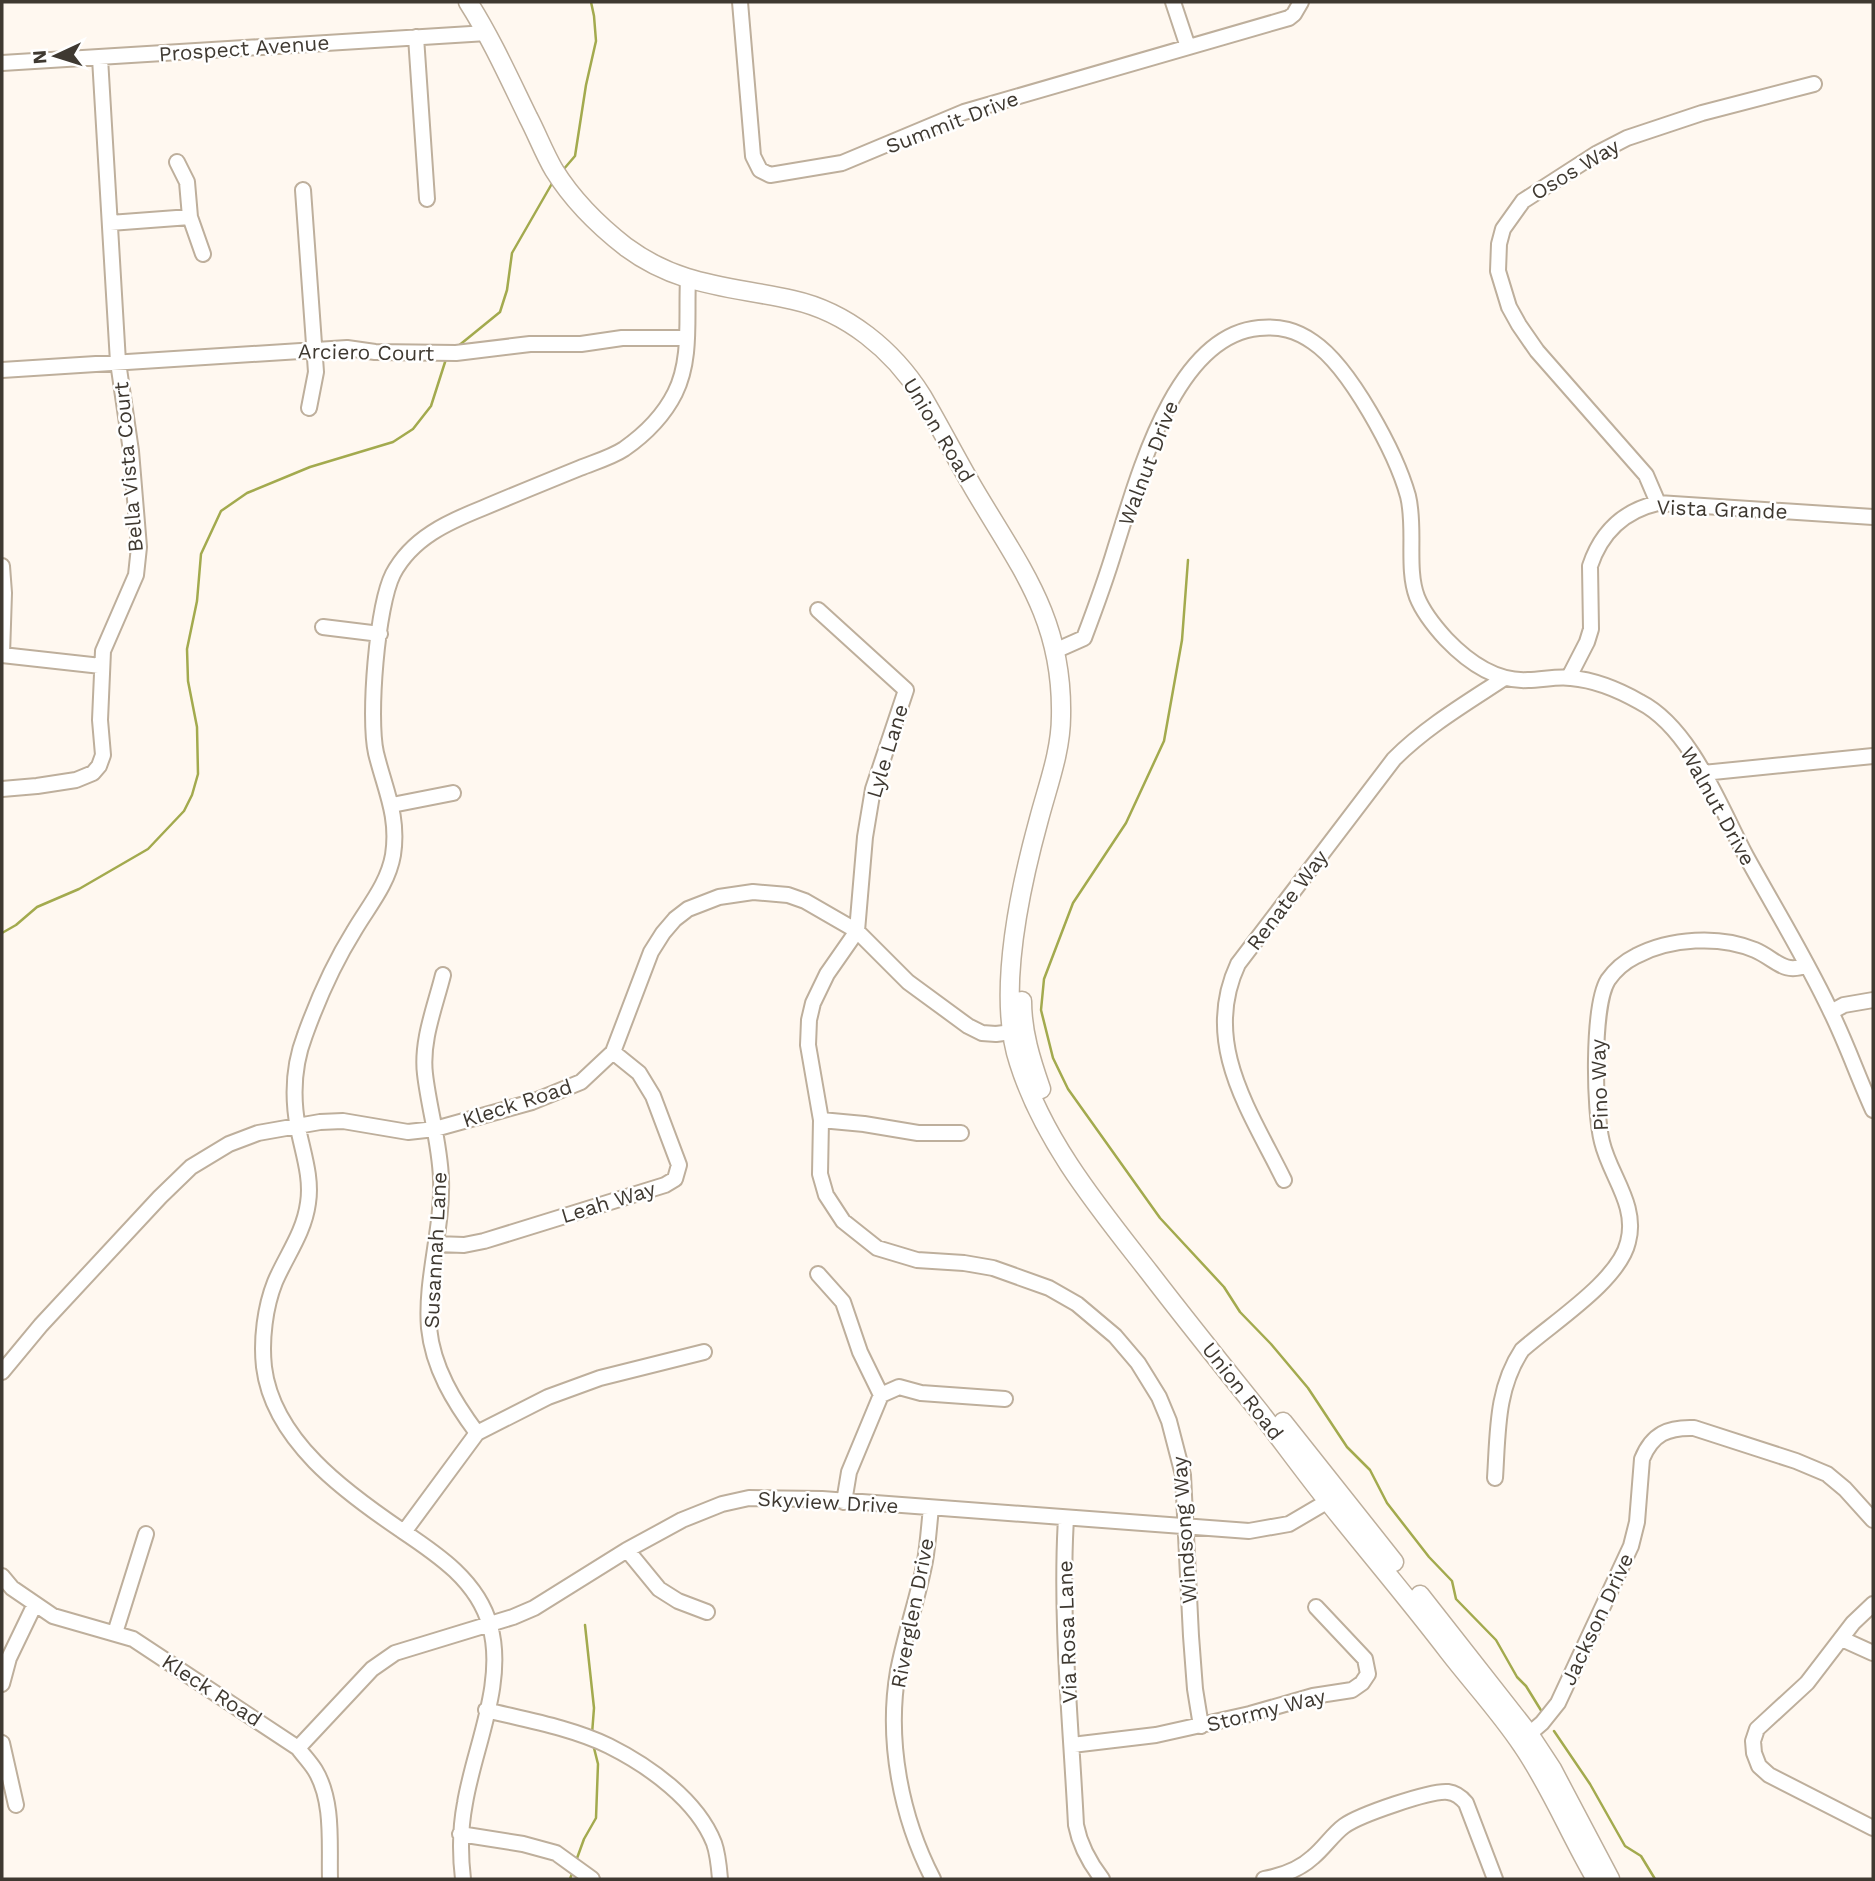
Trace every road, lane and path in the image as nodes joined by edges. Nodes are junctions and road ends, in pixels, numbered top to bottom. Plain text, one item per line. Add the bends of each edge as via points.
1 (468, 2) edge
2 (740, 2) edge
3 (1173, 2) edge
4 (1301, 2) edge
5 (487, 33) junction
6 (416, 37) junction
7 (1188, 47) junction
8 (100, 58) junction
9 (2, 63) edge
10 (1814, 84) dead end
11 (177, 162) dead end
12 (303, 190) dead end
13 (427, 199) dead end
14 (190, 217) junction
15 (110, 223) junction
16 (203, 254) dead end
17 (688, 280) junction
18 (687, 338) junction
19 (315, 350) junction
20 (118, 362) junction
21 (2, 370) edge
22 (309, 408) dead end
23 (1658, 503) junction
24 (1873, 517) edge
25 (2, 566) edge
26 (818, 610) dead end
27 (323, 627) dead end
28 (380, 634) junction
29 (1056, 650) junction
30 (2, 654) edge
31 (101, 666) junction
32 (1569, 677) junction
33 (1503, 679) junction
34 (1873, 756) edge
35 (1703, 773) junction
36 (2, 789) edge
37 (453, 793) dead end
38 (392, 805) junction
39 (858, 931) junction
40 (1807, 965) junction
41 (443, 975) dead end
42 (1873, 1000) edge
43 (1831, 1012) junction
44 (1017, 1031) junction
45 (613, 1052) junction
46 (1873, 1110) edge
47 (821, 1120) junction
48 (298, 1125) junction
49 (435, 1129) junction
50 (961, 1133) dead end
51 (1284, 1181) dead end
52 (436, 1244) junction
53 (818, 1274) dead end
54 (704, 1352) dead end
55 (2, 1372) edge
56 (881, 1395) junction
57 (1005, 1399) dead end
58 (477, 1433) junction
59 (1495, 1478) dead end
60 (1334, 1498) junction
61 (844, 1502) junction
62 (931, 1508) junction
63 (1066, 1518) junction
64 (1873, 1520) edge
65 (1186, 1527) junction
66 (404, 1532) junction
67 (146, 1534) dead end
68 (627, 1550) junction
69 (2, 1576) edge
70 (35, 1604) junction
71 (1873, 1604) edge
72 (1316, 1606) dead end
73 (707, 1612) dead end
74 (490, 1624) junction
75 (115, 1633) junction
76 (1842, 1639) junction
77 (1873, 1653) edge
78 (2, 1684) edge
79 (486, 1710) junction
80 (1201, 1726) junction
81 (1525, 1738) junction
82 (2, 1742) edge
83 (1072, 1745) junction
84 (298, 1748) junction
85 (16, 1805) dead end
86 (1873, 1828) edge
87 (460, 1834) junction
88 (1279, 1877) edge
89 (330, 1879) edge
90 (463, 1879) edge
91 (592, 1879) edge
92 (720, 1879) edge
93 (933, 1879) edge
94 (1102, 1879) edge
95 (1264, 1879) edge
96 (1495, 1879) edge
97 (1596, 1879) edge
98 (1610, 1879) edge

1 - 5 main road, Union Road
2 - 7 street, Summit Drive via 753,156 760,170 770,175 860,158 964,112
3 - 7 street
4 - 7 street, Summit Drive via 1289,18
5 - 6 street, Prospect Avenue
5 - 17 main road, Union Road via 554,169 573,196 629,249
6 - 8 street, Prospect Avenue
6 - 13 street
8 - 9 street, Prospect Avenue
8 - 15 street, Bella Vista Court
10 - 23 street, Osos Way via 1627,138 1523,201 1503,229 1498,271 1519,325 1646,475
11 - 14 street via 187,182
12 - 19 street
14 - 15 street
14 - 16 street
15 - 20 street, Bella Vista Court
17 - 18 street
17 - 29 main road, Union Road via 797,301 870,336 918,390 1017,557 1044,611
18 - 19 street, Arciero Court via 622,338 456,353
18 - 28 street via 676,393 654,423 621,451 451,521 420,540 394,573
19 - 20 street, Arciero Court
19 - 22 street
20 - 21 street, Arciero Court
20 - 31 street, Bella Vista Court via 139,547 136,575
23 - 24 street, Vista Grande
23 - 32 street, Vista Grande via 1616,522 1599,545 1590,566 1591,629
25 - 30 street
26 - 39 street, Lyle Lane via 906,690 873,789
27 - 28 street
28 - 38 street via 372,722
29 - 33 street, Walnut Drive via 1084,638 1158,425 1176,390 1207,352 1226,337 1274,327 1301,334 1323,349 1352,384 1379,428 1408,495 1415,593 1421,606 1447,640 1482,669
29 - 44 main road, Union Road via 1060,741 1018,908 1012,956
30 - 31 street
31 - 36 street, Bella Vista Court via 103,755 93,774
32 - 33 street, Walnut Drive
32 - 35 street, Walnut Drive via 1597,683 1645,704 1681,738
33 - 51 street, Renate Way via 1445,716 1394,759 1229,982 1225,1036 1233,1077
34 - 35 street
35 - 40 street, Walnut Drive
37 - 38 street
38 - 48 street via 389,869 336,962 296,1063 293,1095
39 - 44 street, Kleck Road via 908,982 968,1026 982,1033
39 - 45 street, Kleck Road via 805,901 772,893 726,895 688,909 651,951
39 - 47 street, Windsong Way via 827,974 809,1020 808,1045
40 - 43 street, Walnut Drive
40 - 59 street, Pino Way via 1787,969 1755,950 1730,943 1686,942 1636,956 1608,980 1597,1017 1598,1110 1602,1143 1630,1214 1629,1242 1615,1270 1522,1350 1512,1365 1501,1400
41 - 49 street, Susannah Lane via 426,1042 425,1072
42 - 43 street
43 - 46 street, Walnut Drive
44 - 60 main road, Union Road via 1019,1064 1033,1098 1086,1191
45 - 49 street, Kleck Road via 581,1082 532,1102
45 - 52 street, Leah Way via 639,1073 653,1096 679,1165 675,1179 484,1241
47 - 50 street via 918,1133
47 - 65 street, Windsong Way via 820,1174 826,1195 863,1240 896,1256 1017,1274 1077,1304 1115,1336 1138,1363 1169,1422 1183,1475
48 - 49 street, Kleck Road via 343,1121 408,1132
48 - 55 street, Kleck Road via 229,1144 191,1167
48 - 66 street via 309,1200 302,1229 274,1285 265,1324 264,1367 273,1403 293,1436 324,1470
49 - 52 street, Susannah Lane via 441,1180
52 - 58 street, Susannah Lane via 429,1326 433,1351 452,1396
53 - 56 street via 843,1302
54 - 58 street via 600,1378 548,1397
56 - 57 street via 899,1387
56 - 61 street via 849,1472
58 - 66 street
60 - 65 street, Skyview Drive via 1289,1524 1248,1531
60 - 81 main road, Union Road via 1399,1587
61 - 62 street, Skyview Drive
61 - 68 street, Skyview Drive via 749,1497 682,1520
62 - 63 street, Skyview Drive
62 - 93 street, Riverglen Drive via 925,1562 907,1626 894,1700 896,1759 905,1810
63 - 65 street, Skyview Drive
63 - 83 street, Via Rosa Lane
64 - 81 street, Jackson Drive via 1845,1489 1809,1465 1694,1428 1660,1433 1642,1459 1635,1534 1625,1564 1558,1703
65 - 80 street, Windsong Way
66 - 74 street via 465,1580
67 - 75 street
68 - 73 street via 659,1589
68 - 74 street, Skyview Drive via 534,1608
69 - 70 street, Kleck Road
70 - 75 street, Kleck Road via 53,1616
70 - 78 street
71 - 76 street
72 - 80 street, Stormy Way via 1365,1659 1368,1674 1362,1683 1352,1690
74 - 79 street via 494,1680
74 - 84 street, Skyview Drive via 395,1653 372,1669
75 - 84 street, Kleck Road via 146,1647
76 - 77 street
76 - 86 street via 1807,1683 1757,1729 1754,1753 1769,1775
79 - 87 street
79 - 92 street via 583,1736 642,1765 702,1822 719,1860
80 - 83 street, Stormy Way
81 - 97 main road, Union Road
81 - 98 main road, Union Road via 1552,1769
82 - 85 street
83 - 94 street, Via Rosa Lane via 1079,1839
84 - 89 street, Kleck Road via 316,1771 326,1800
87 - 90 street
87 - 91 street via 556,1853
88 - 95 street
88 - 96 street via 1313,1857 1344,1826 1360,1817 1447,1792 1466,1803

